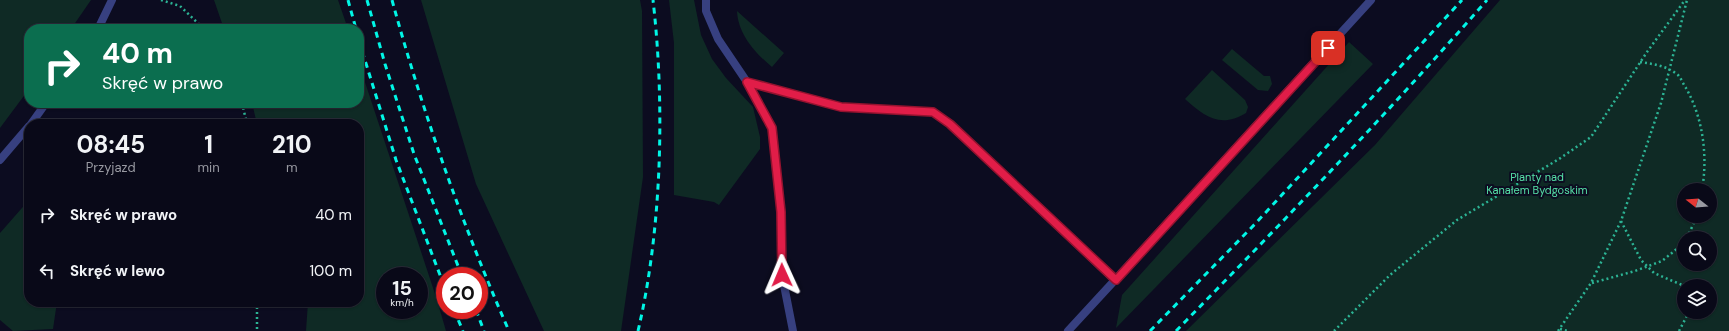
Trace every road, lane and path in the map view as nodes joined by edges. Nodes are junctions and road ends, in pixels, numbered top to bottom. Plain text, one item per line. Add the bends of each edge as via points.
1 (112, 0) edge
2 (161, 0) edge
3 (706, 0) edge
4 (1372, 0) edge
5 (1686, 0) edge
6 (100, 24) edge
7 (199, 24) edge
8 (1640, 62) junction
9 (1670, 71) junction
10 (747, 82) junction
11 (42, 108) edge
12 (243, 108) edge
13 (35, 119) edge
14 (246, 119) edge
15 (24, 132) edge
16 (0, 160) edge
17 (1703, 183) edge
18 (1621, 221) junction
19 (1677, 249) edge
20 (1648, 267) junction
21 (1116, 280) junction
22 (1591, 283) junction
23 (1677, 283) edge
24 (257, 307) edge
25 (1685, 319) edge
26 (1559, 330) edge
27 (257, 331) edge
28 (793, 331) edge
29 (1068, 331) edge
30 (1334, 331) edge
31 (1568, 331) edge
32 (1679, 331) edge

1 - 6 street
2 - 7 path via 180,6
3 - 10 street via 706,11 718,39
4 - 21 street
5 - 8 path
5 - 9 path
8 - 9 path via 1660,65
8 - 30 path via 1591,136 1559,159 1457,220 1390,275
9 - 17 path via 1679,76 1694,102 1702,131
9 - 18 path
10 - 21 street via 841,107 933,112 950,124
10 - 28 street via 772,128 781,212 782,275
11 - 13 street
12 - 14 path
15 - 16 street
18 - 20 path via 1641,260
18 - 22 path
19 - 20 path via 1662,261
20 - 22 path
20 - 23 path via 1654,273
21 - 29 street
22 - 26 path
24 - 27 path
25 - 32 path
26 - 31 path

